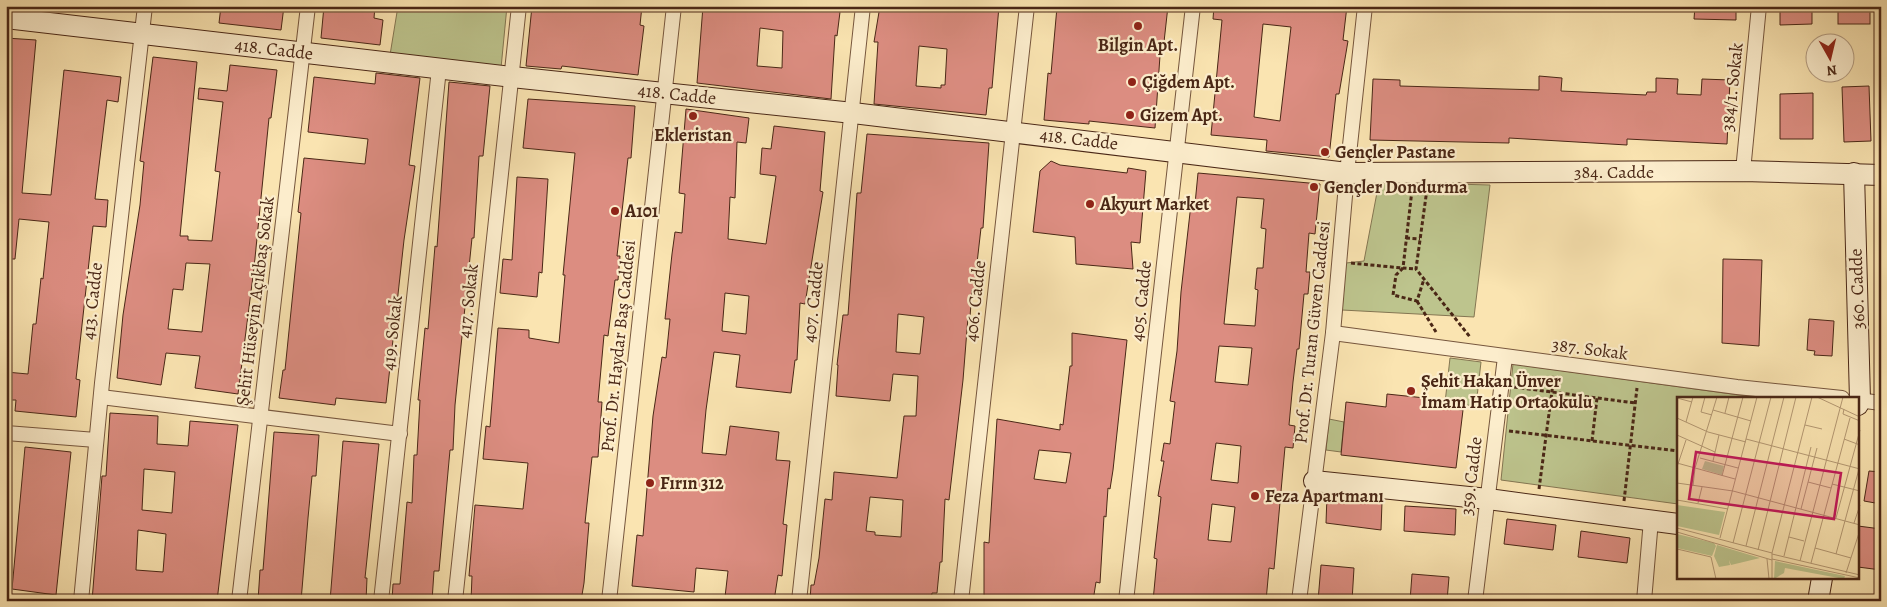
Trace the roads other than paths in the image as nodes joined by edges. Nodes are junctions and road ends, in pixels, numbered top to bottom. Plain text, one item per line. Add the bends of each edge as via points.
1 (144, 6) edge
2 (308, 6) edge
3 (519, 6) edge
4 (674, 6) edge
5 (863, 6) edge
6 (1027, 6) edge
7 (1193, 6) edge
8 (1366, 6) edge
9 (1759, 6) edge
10 (6, 18) edge
11 (141, 34) junction
12 (303, 53) junction
13 (439, 69) junction
14 (512, 77) junction
15 (664, 92) junction
16 (853, 112) junction
17 (1012, 131) junction
18 (1177, 151) junction
19 (1743, 171) junction
20 (1347, 173) junction
21 (1854, 174) junction
22 (1881, 175) edge
23 (1333, 333) junction
24 (1505, 357) junction
25 (101, 397) junction
26 (1823, 397) edge
27 (1855, 397) edge
28 (1860, 401) edge
29 (1881, 403) edge
30 (261, 416) junction
31 (6, 434) edge
32 (400, 434) junction
33 (96, 440) junction
34 (1314, 481) junction
35 (1488, 499) junction
36 (1651, 520) junction
37 (1677, 524) edge
38 (1822, 580) edge
39 (80, 601) edge
40 (239, 601) edge
41 (381, 601) edge
42 (455, 601) edge
43 (610, 601) edge
44 (799, 601) edge
45 (961, 601) edge
46 (1126, 601) edge
47 (1299, 601) edge
48 (1474, 601) edge
49 (1644, 601) edge
50 (1818, 601) edge

1 - 11 street, 413. Cadde
2 - 12 street, Şehit Hüseyin Açıkbaş Sokak
3 - 14 street, 417. Sokak
4 - 15 street, Prof. Dr. Haydar Baş Caddesi
5 - 16 street, 407. Cadde
6 - 17 street, 406. Cadde
7 - 18 street, 405. Cadde
8 - 20 street, Prof. Dr. Turan Güven Caddesi
9 - 19 street, 384/1. Sokak
10 - 11 street, 418. Cadde
11 - 12 street, 418. Cadde
11 - 25 street, 413. Cadde
12 - 13 street, 418. Cadde
12 - 30 street, Şehit Hüseyin Açıkbaş Sokak
13 - 14 street, 418. Cadde
13 - 32 street, 419. Sokak
14 - 15 street, 418. Cadde
14 - 42 street, 417. Sokak
15 - 16 street, 418. Cadde
15 - 43 street, Prof. Dr. Haydar Baş Caddesi
16 - 17 street, 418. Cadde
16 - 44 street, 407. Cadde
17 - 18 street, 418. Cadde
17 - 45 street, 406. Cadde
18 - 20 street, 418. Cadde
18 - 46 street, 405. Cadde
19 - 20 street, 384. Cadde
19 - 21 street, 384. Cadde
20 - 23 street, Prof. Dr. Turan Güven Caddesi
21 - 22 street, 384. Cadde
21 - 27 street, 360. Cadde
23 - 24 street, 387. Sokak
23 - 34 street, Prof. Dr. Turan Güven Caddesi
24 - 26 street, 387. Sokak
24 - 35 street, 359. Cadde
25 - 30 street
25 - 33 street, 413. Cadde
28 - 29 street, 387. Sokak
30 - 32 street
30 - 40 street, Şehit Hüseyin Açıkbaş Sokak
31 - 33 street
32 - 41 street, 419. Sokak
33 - 39 street, 413. Cadde
34 - 35 street
34 - 47 street, Prof. Dr. Turan Güven Caddesi
35 - 36 street
35 - 48 street, 359. Cadde
36 - 37 street
36 - 49 street
38 - 50 street

